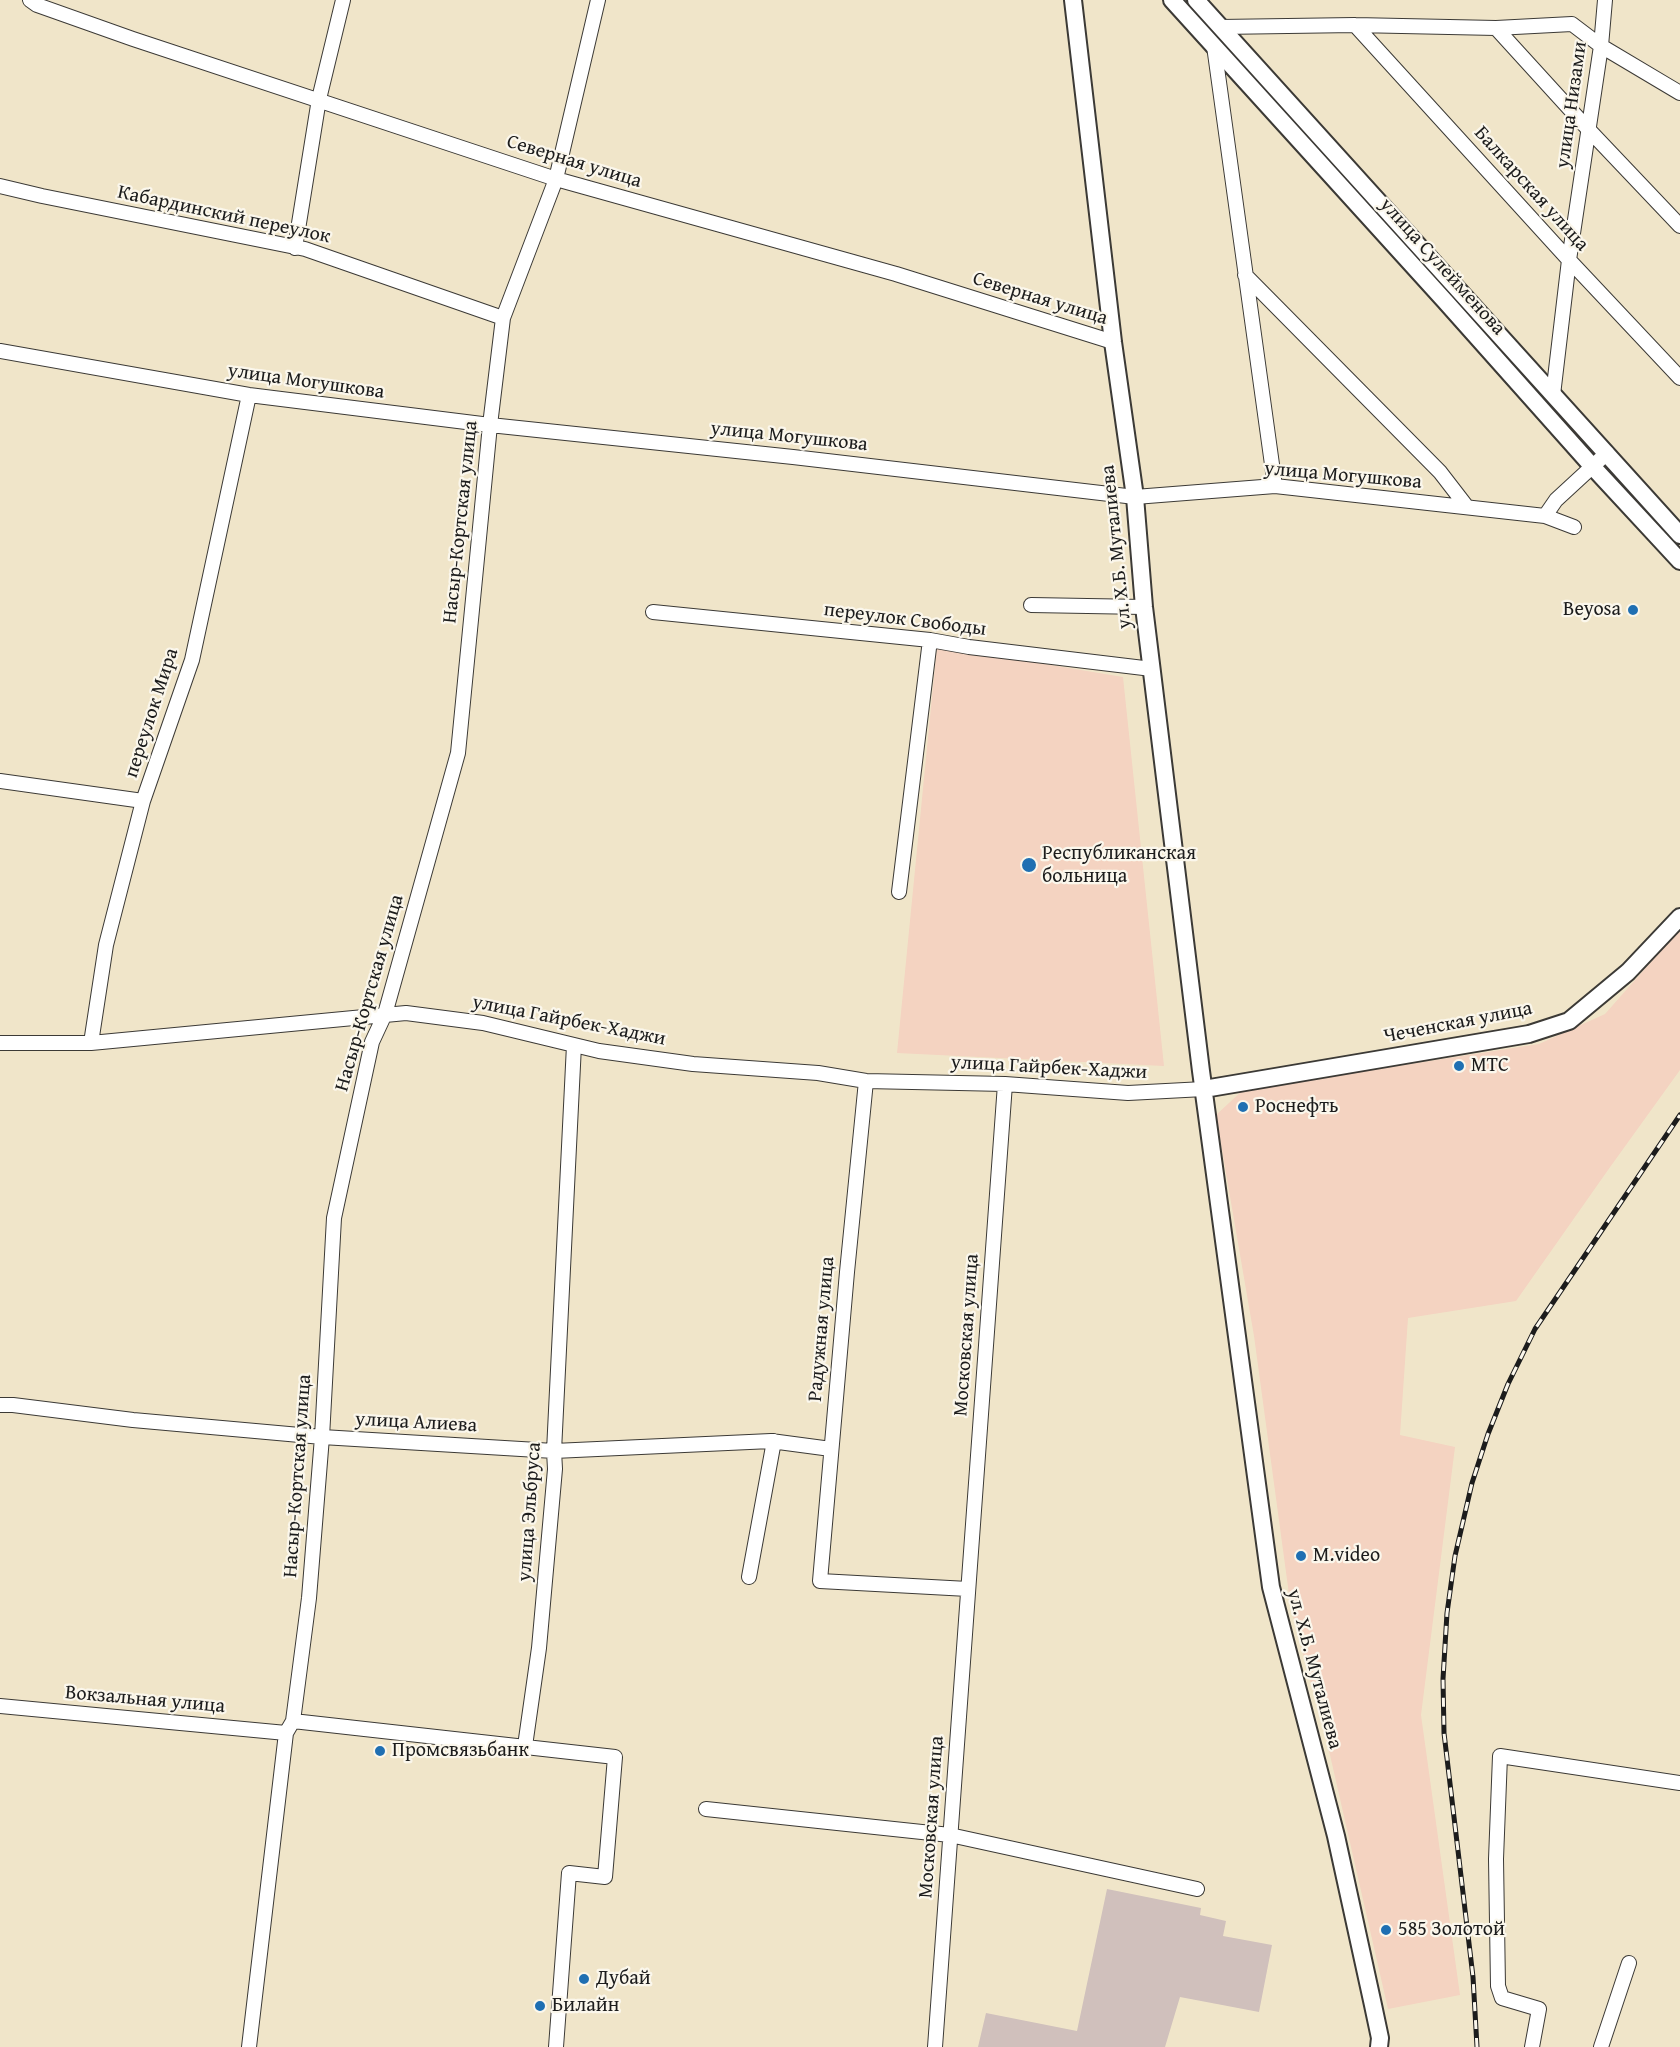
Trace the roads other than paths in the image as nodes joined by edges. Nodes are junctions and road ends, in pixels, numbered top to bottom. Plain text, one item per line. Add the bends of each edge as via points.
1 (30, 0) edge
2 (343, 0) edge
3 (598, 0) edge
4 (1073, 0) edge
5 (1172, 0) edge
6 (1196, 0) edge
7 (1605, 0) edge
8 (1356, 25) junction
9 (1220, 27) junction
10 (1496, 28) junction
11 (1601, 45) junction
12 (1214, 46) junction
13 (1680, 93) edge
14 (319, 99) junction
15 (1588, 129) junction
16 (556, 178) junction
17 (0, 186) edge
18 (1680, 226) edge
19 (295, 248) junction
20 (1569, 260) junction
21 (1245, 275) junction
22 (503, 318) junction
23 (1113, 342) junction
24 (0, 351) edge
25 (1680, 378) edge
26 (249, 395) junction
27 (1553, 395) junction
28 (490, 425) junction
29 (1607, 453) junction
30 (1592, 466) junction
31 (1275, 486) junction
32 (1135, 496) junction
33 (1467, 507) junction
34 (1545, 516) junction
35 (1574, 527) dead end
36 (1680, 535) edge
37 (1680, 561) edge
38 (1031, 604) dead end
39 (1144, 607) junction
40 (653, 612) dead end
41 (930, 640) junction
42 (1152, 669) junction
43 (0, 781) edge
44 (144, 801) junction
45 (899, 891) dead end
46 (1680, 917) edge
47 (385, 1014) junction
48 (0, 1042) edge
49 (91, 1043) junction
50 (574, 1045) junction
51 (866, 1081) junction
52 (1005, 1084) junction
53 (1204, 1089) junction
54 (0, 1405) edge
55 (322, 1437) junction
56 (774, 1441) junction
57 (831, 1449) junction
58 (554, 1451) junction
59 (749, 1577) dead end
60 (968, 1589) junction
61 (0, 1706) edge
62 (289, 1727) junction
63 (525, 1746) junction
64 (1680, 1783) edge
65 (706, 1809) dead end
66 (950, 1835) junction
67 (1197, 1888) dead end
68 (1629, 1963) dead end
69 (1373, 2005) junction
70 (249, 2047) edge
71 (556, 2047) edge
72 (935, 2047) edge
73 (1371, 2047) edge
74 (1379, 2047) edge
75 (1532, 2047) edge
76 (1601, 2047) edge

1 - 14 street, Северная улица via 134,39
2 - 14 street
3 - 16 street, Насыр-Кортская улица
4 - 23 main road, ул. Х.Б. Муталиева
5 - 12 main road, улица Сулейменова
6 - 9 main road, улица Сулейменова
7 - 11 street, улица Низами
8 - 9 street
8 - 10 street
8 - 20 street, Балкарская улица
9 - 27 main road, улица Сулейменова
10 - 11 street via 1572,24
10 - 15 street
11 - 13 street
11 - 15 street, улица Низами
12 - 21 street
12 - 30 main road, улица Сулейменова
14 - 16 street, Северная улица
14 - 19 street
15 - 18 street
15 - 20 street, улица Низами
16 - 22 street, Насыр-Кортская улица
16 - 23 street, Северная улица via 896,274
17 - 19 street, Кабардинский переулок
19 - 22 street, Кабардинский переулок
20 - 25 street, Балкарская улица
20 - 27 street, улица Низами
21 - 31 street
21 - 33 street via 1440,472
22 - 28 street, Насыр-Кортская улица
23 - 32 main road, ул. Х.Б. Муталиева
24 - 26 street, улица Могушкова
26 - 28 street, улица Могушкова
26 - 44 street, переулок Мира via 192,660
27 - 29 main road, улица Сулейменова
28 - 32 street, улица Могушкова
28 - 47 street, Насыр-Кортская улица via 458,753
29 - 30 street
29 - 36 main road, улица Сулейменова
30 - 34 street
30 - 37 main road, улица Сулейменова
31 - 32 street, улица Могушкова
31 - 33 street, улица Могушкова
32 - 39 main road, ул. Х.Б. Муталиева
33 - 34 street, улица Могушкова
34 - 35 street, улица Могушкова
38 - 39 street
39 - 42 main road, ул. Х.Б. Муталиева
40 - 41 street, переулок Свободы
41 - 42 street, переулок Свободы
41 - 45 street
42 - 53 main road, ул. Х.Б. Муталиева
43 - 44 street
44 - 49 street, переулок Мира via 106,945
46 - 53 main road, Чеченская улица via 1628,972 1569,1021 1529,1034
47 - 49 street, улица Гайрбек-Хаджи
47 - 50 street, улица Гайрбек-Хаджи via 483,1023
47 - 55 street, Насыр-Кортская улица via 372,1042 334,1218
48 - 49 street, улица Гайрбек-Хаджи
50 - 51 street, улица Гайрбек-Хаджи via 693,1064 818,1073
50 - 58 street, улица Эльбруса
51 - 52 street, улица Гайрбек-Хаджи
51 - 57 street, Радужная улица
52 - 53 street, улица Гайрбек-Хаджи via 1128,1093
52 - 60 street, Московская улица
53 - 69 main road, ул. Х.Б. Муталиева via 1271,1587 1336,1836
54 - 55 street, улица Алиева
55 - 58 street, улица Алиева
55 - 62 street, Насыр-Кортская улица via 309,1598
56 - 57 street, улица Алиева
56 - 58 street, улица Алиева
56 - 59 street
57 - 60 street, Радужная улица via 820,1581
58 - 63 street, улица Эльбруса via 539,1648
60 - 66 street, Московская улица
61 - 62 street, Вокзальная улица
62 - 63 street
62 - 70 street, Насыр-Кортская улица
63 - 71 street via 615,1757 605,1877 569,1874
64 - 75 street via 1500,1756 1496,1859 1498,1986 1502,1998 1539,2009
65 - 66 street
66 - 67 street
66 - 72 street, Московская улица
68 - 76 street
69 - 73 main road
69 - 74 main road

